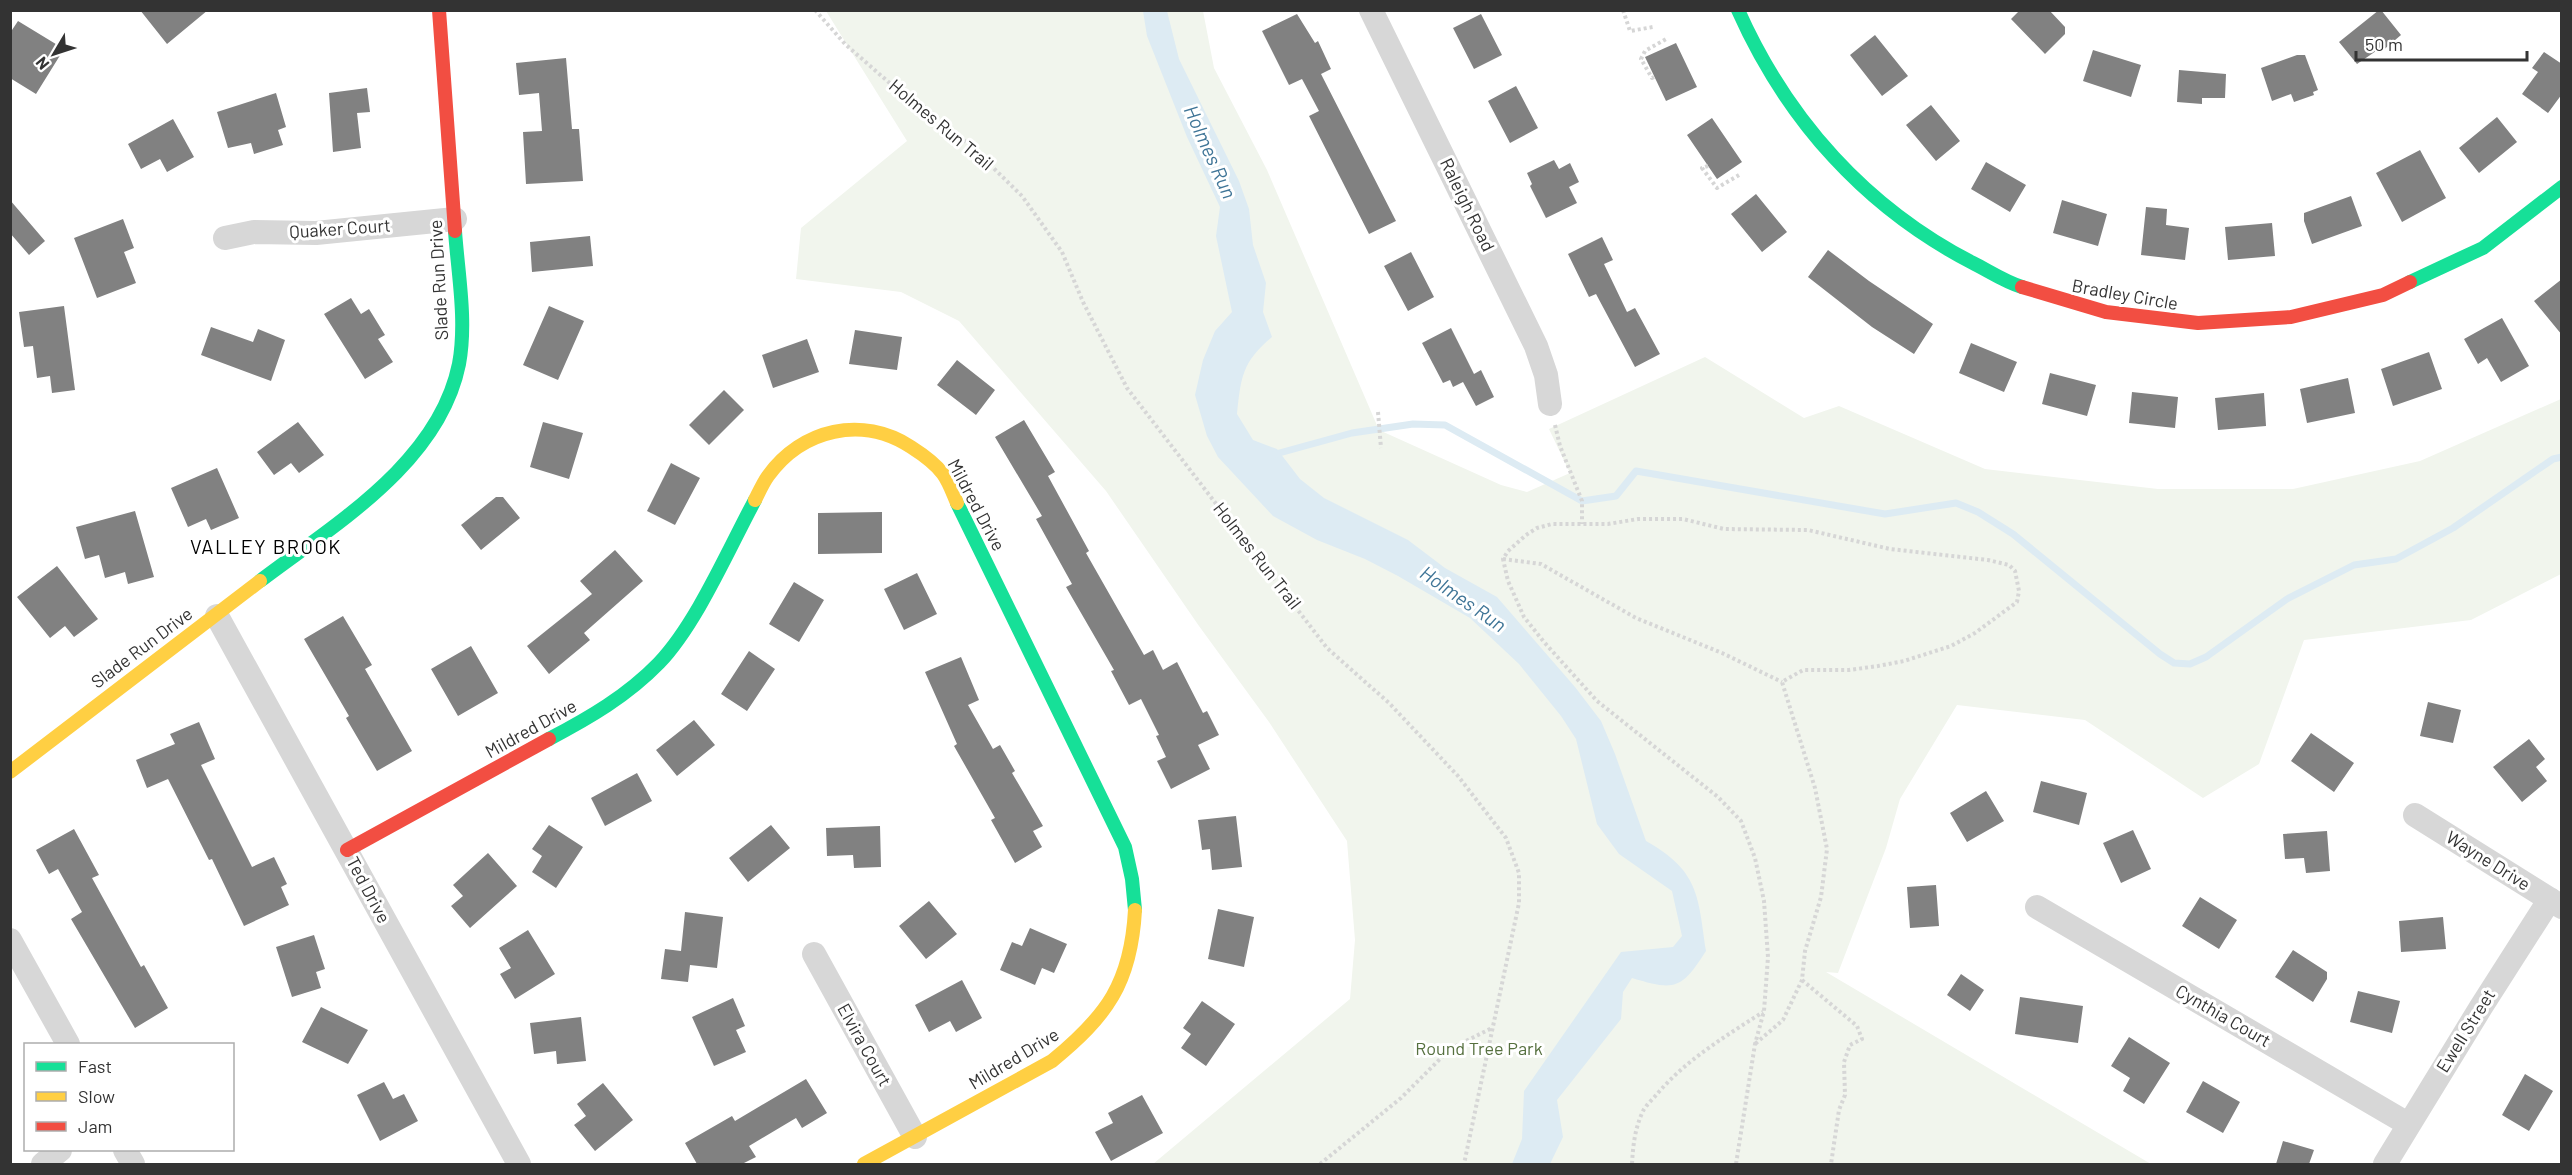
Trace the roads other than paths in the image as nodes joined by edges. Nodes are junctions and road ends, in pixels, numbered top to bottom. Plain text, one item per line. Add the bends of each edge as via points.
1 (439, 10) edge
2 (1371, 10) edge
3 (1738, 10) edge
4 (2562, 187) edge
5 (455, 219) junction
6 (225, 238) dead end
7 (1550, 404) road end
8 (217, 616) junction
9 (10, 772) edge
10 (2415, 816) dead end
11 (347, 850) junction
12 (2556, 903) edge
13 (2037, 907) dead end
14 (10, 940) edge
15 (814, 954) dead end
16 (67, 1043) edge
17 (2408, 1124) junction
18 (915, 1137) junction
19 (58, 1151) edge
20 (126, 1151) edge
21 (43, 1164) edge
22 (134, 1164) edge
23 (519, 1164) edge
24 (864, 1164) edge
25 (2385, 1164) edge

1 - 5 street, Slade Run Drive
2 - 7 street, Raleigh Road via 1536,346
3 - 4 street, Bradley Circle via 1757,53 1797,115 1871,196 1913,230 2000,279 2098,312 2188,324 2243,323 2336,310 2437,273 2472,254
5 - 6 street, Quaker Court via 316,233 254,232
5 - 8 street, Slade Run Drive via 462,309 459,363 449,400 433,430 409,460 353,511
8 - 9 street, Slade Run Drive
8 - 11 street, Ted Drive
10 - 12 street, Wayne Drive
11 - 18 street, Mildred Drive via 598,713 630,690 660,662 688,626 768,476 799,444 849,428 874,429 898,437 927,456 943,474 1125,847 1136,906 1134,939 1125,972 1093,1026 1052,1061
11 - 23 street, Ted Drive
12 - 17 street, Ewell Street
13 - 17 street, Cynthia Court
14 - 16 street
15 - 18 street, Elvira Court
17 - 25 street, Ewell Street
18 - 24 street, Mildred Drive
19 - 21 street
20 - 22 street

